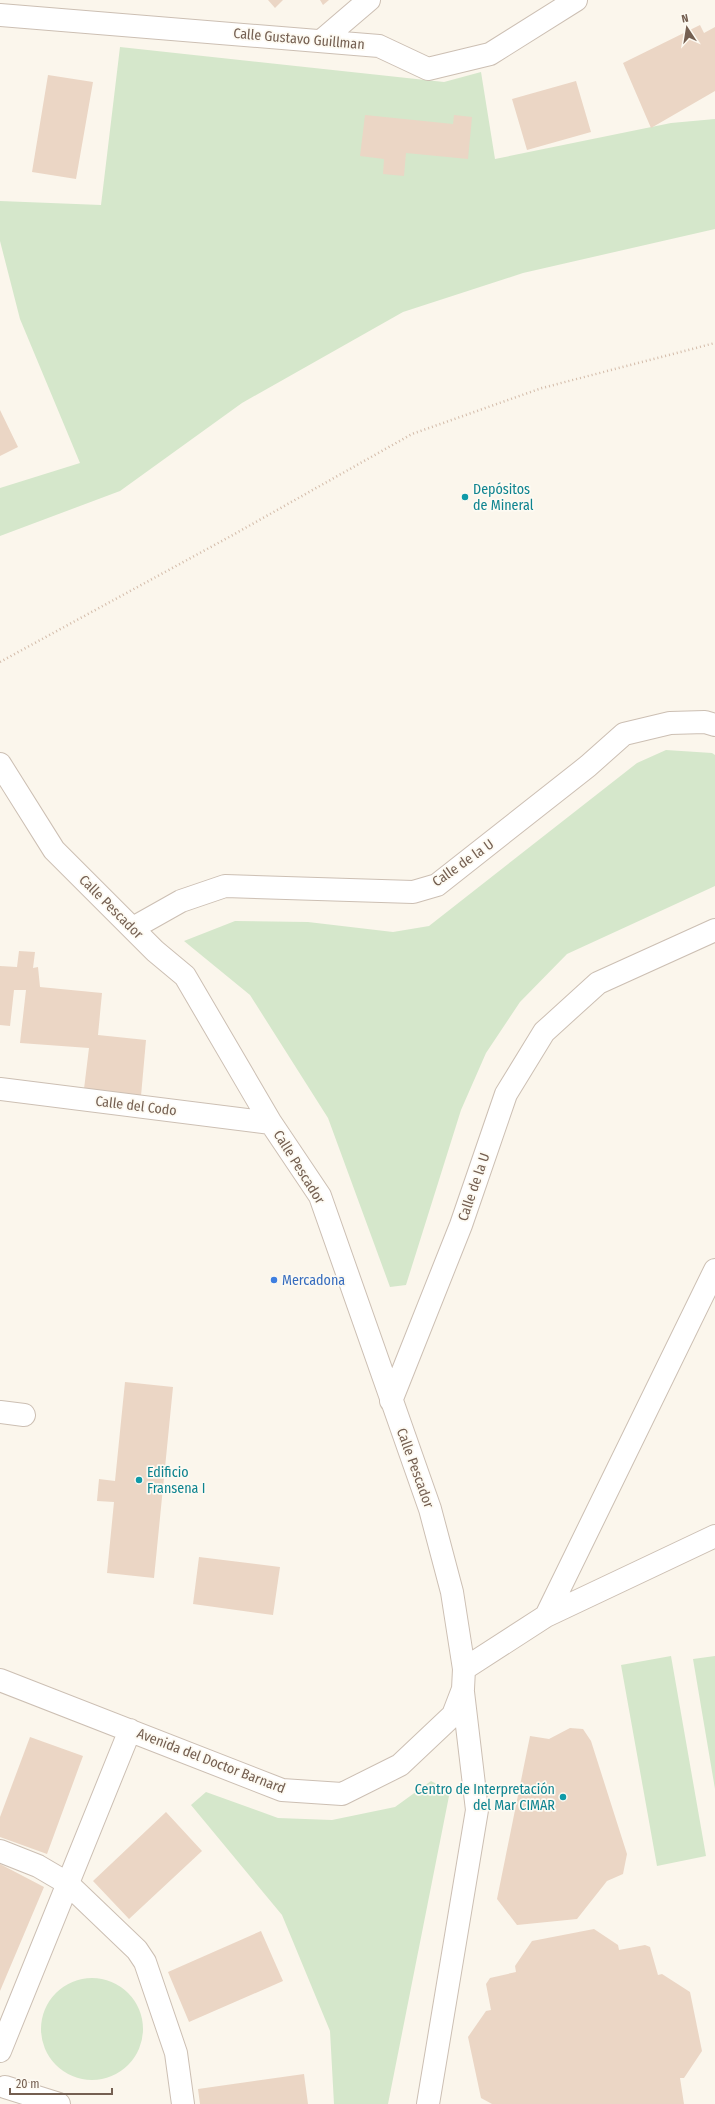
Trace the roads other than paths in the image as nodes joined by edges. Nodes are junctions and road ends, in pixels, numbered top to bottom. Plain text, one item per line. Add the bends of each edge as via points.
1 (369, 0) edge
2 (576, 0) edge
3 (0, 15) edge
4 (321, 40) junction
5 (715, 725) edge
6 (0, 764) edge
7 (133, 928) junction
8 (715, 930) edge
9 (0, 1089) edge
10 (271, 1123) junction
11 (715, 1270) edge
12 (391, 1400) junction
13 (0, 1412) edge
14 (24, 1415) dead end
15 (715, 1536) edge
16 (546, 1616) junction
17 (463, 1679) junction
18 (0, 1680) edge
19 (130, 1730) junction
20 (0, 1851) edge
21 (67, 1883) junction
22 (0, 2051) edge
23 (4, 2089) edge
24 (59, 2104) edge
25 (183, 2104) edge
26 (428, 2104) edge

1 - 4 street
2 - 4 street, Calle Gustavo Guillman via 490,54 428,69 379,46
3 - 4 street, Calle Gustavo Guillman
5 - 7 street, Calle de la U via 705,722 670,723 624,734 588,766 437,885 413,892 225,886 181,901
6 - 7 street, Calle Pescador via 54,850
7 - 10 street, Calle Pescador via 185,976
8 - 12 street, Calle de la U via 598,983 544,1032 506,1094 461,1225
9 - 10 street, Calle del Codo
10 - 12 street, Calle Pescador via 320,1196
11 - 16 street
12 - 17 street, Calle Pescador via 430,1509 452,1592
13 - 14 street
15 - 16 street
16 - 17 street
17 - 19 street, Avenida del Doctor Barnard via 453,1715 400,1765 342,1794 282,1790
17 - 26 street, Calle Pescador via 477,1810
18 - 19 street, Avenida del Doctor Barnard
19 - 21 street
20 - 21 street via 38,1866
21 - 22 street
21 - 25 street via 137,1950 145,1962 176,2053
23 - 24 street

